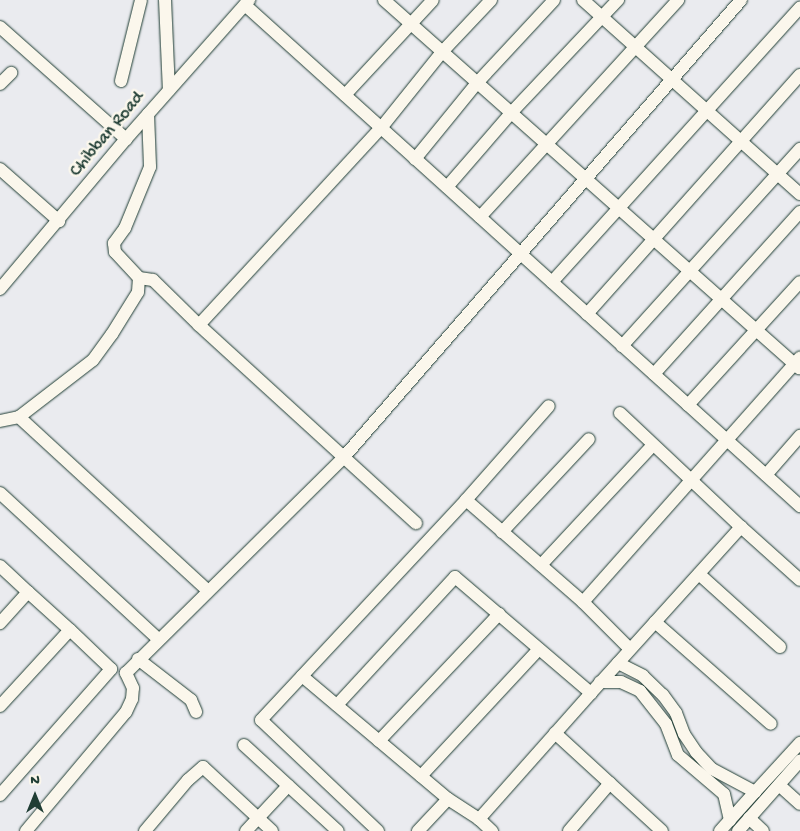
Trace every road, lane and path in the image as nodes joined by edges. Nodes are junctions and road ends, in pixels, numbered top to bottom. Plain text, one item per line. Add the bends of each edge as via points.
1 (141, 0) edge
2 (166, 0) edge
3 (384, 0) edge
4 (432, 0) edge
5 (491, 0) edge
6 (554, 0) edge
7 (583, 0) edge
8 (618, 0) edge
9 (678, 0) edge
10 (740, 0) edge
11 (246, 2) edge
12 (797, 6) edge
13 (602, 17) junction
14 (410, 25) junction
15 (0, 27) edge
16 (635, 47) junction
17 (443, 52) junction
18 (11, 73) dead end
19 (800, 75) edge
20 (672, 79) junction
21 (121, 81) dead end
22 (477, 82) junction
23 (0, 84) edge
24 (169, 90) junction
25 (344, 95) junction
26 (707, 111) junction
27 (511, 113) junction
28 (148, 114) junction
29 (382, 128) junction
30 (126, 139) junction
31 (741, 141) junction
32 (546, 143) junction
33 (800, 148) edge
34 (415, 159) junction
35 (0, 168) edge
36 (777, 174) junction
37 (584, 178) junction
38 (447, 187) junction
39 (800, 194) edge
40 (619, 208) junction
41 (800, 212) edge
42 (480, 217) junction
43 (59, 221) junction
44 (653, 238) junction
45 (520, 253) junction
46 (689, 270) junction
47 (139, 278) junction
48 (552, 282) junction
49 (800, 282) edge
50 (0, 289) edge
51 (721, 298) junction
52 (587, 314) junction
53 (199, 325) junction
54 (756, 330) junction
55 (622, 346) junction
56 (798, 363) edge
57 (654, 374) junction
58 (688, 405) junction
59 (548, 406) dead end
60 (620, 413) dead end
61 (19, 417) junction
62 (0, 421) edge
63 (800, 436) edge
64 (589, 439) dead end
65 (726, 440) junction
66 (653, 445) junction
67 (344, 457) junction
68 (766, 475) junction
69 (691, 480) junction
70 (0, 493) edge
71 (466, 500) junction
72 (800, 506) edge
73 (416, 523) dead end
74 (741, 527) junction
75 (502, 532) junction
76 (541, 565) junction
77 (0, 566) edge
78 (699, 574) junction
79 (800, 580) edge
80 (207, 590) junction
81 (28, 592) junction
82 (584, 602) junction
83 (499, 614) junction
84 (655, 622) junction
85 (0, 623) edge
86 (70, 630) junction
87 (158, 639) junction
88 (780, 647) dead end
89 (539, 648) junction
90 (630, 649) junction
91 (138, 659) junction
92 (618, 663) junction
93 (111, 669) junction
94 (126, 673) junction
95 (302, 676) junction
96 (600, 682) junction
97 (590, 693) junction
98 (0, 706) edge
99 (337, 706) junction
100 (196, 712) dead end
101 (770, 724) dead end
102 (555, 733) junction
103 (379, 741) junction
104 (800, 743) edge
105 (244, 746) dead end
106 (800, 761) edge
107 (421, 776) junction
108 (610, 783) junction
109 (779, 785) junction
110 (288, 786) junction
111 (755, 792) junction
112 (0, 795) edge
113 (448, 799) junction
114 (800, 804) edge
115 (749, 818) junction
116 (260, 819) junction
117 (479, 819) junction
118 (730, 820) junction
119 (26, 831) edge
120 (145, 831) edge
121 (246, 831) edge
122 (272, 831) edge
123 (338, 831) edge
124 (378, 831) edge
125 (418, 831) edge
126 (492, 831) edge
127 (569, 831) edge
128 (662, 831) edge
129 (720, 831) edge
130 (738, 831) edge
131 (763, 831) edge

1 - 21 street
2 - 24 street
3 - 14 street
4 - 14 street
5 - 17 street
6 - 22 street
7 - 13 street
8 - 13 street
9 - 16 street
10 - 20 street
11 - 24 street, Chibban Road
11 - 25 street
12 - 26 street
13 - 16 street
13 - 27 street
14 - 17 street
14 - 25 street
15 - 30 street
16 - 20 street
16 - 32 street
17 - 22 street
17 - 29 street
18 - 23 street
19 - 31 street
20 - 26 street
20 - 37 street
22 - 27 street
22 - 34 street
24 - 28 street, Chibban Road
25 - 29 street
26 - 31 street
26 - 40 street
27 - 32 street
27 - 38 street
28 - 30 street, Chibban Road
28 - 47 street via 150,168 114,248 118,257
29 - 34 street
29 - 53 street
30 - 43 street, Chibban Road
31 - 36 street
31 - 44 street
32 - 37 street
32 - 42 street
33 - 36 street
34 - 38 street
35 - 43 street
36 - 39 street
36 - 46 street
37 - 40 street
37 - 45 street
38 - 42 street
40 - 44 street
40 - 48 street
41 - 51 street
42 - 45 street
43 - 50 street, Chibban Road
44 - 46 street
44 - 52 street
45 - 48 street
45 - 67 street
46 - 51 street
46 - 55 street
47 - 53 street via 153,280
47 - 61 street via 138,292 92,360
48 - 52 street
49 - 54 street
51 - 54 street
51 - 57 street
52 - 55 street
53 - 67 street
54 - 56 street
54 - 58 street
55 - 57 street
56 - 65 street
57 - 58 street
58 - 65 street
59 - 71 street
60 - 66 street
61 - 62 street
61 - 80 street
63 - 68 street
64 - 75 street
65 - 68 street
65 - 69 street
66 - 69 street
66 - 76 street
67 - 73 street
67 - 80 street
68 - 72 street
69 - 74 street
69 - 82 street
70 - 87 street
71 - 75 street
71 - 95 street
74 - 78 street
74 - 79 street
75 - 76 street
76 - 82 street
77 - 81 street
78 - 84 street
78 - 88 street
80 - 87 street
81 - 85 street
81 - 86 street
82 - 90 street
83 - 89 street
83 - 99 street via 456,577
83 - 103 street
84 - 90 street
84 - 101 street
86 - 93 street
86 - 98 street
87 - 91 street
89 - 97 street
89 - 107 street
90 - 92 street
91 - 94 street
91 - 100 street via 191,700
92 - 96 street
92 - 111 street via 643,676 663,694 676,713 684,734 712,769
93 - 94 street
93 - 112 street
94 - 119 street via 133,688 126,712
95 - 99 street
95 - 124 street via 261,720
96 - 97 street
96 - 118 street via 621,682 640,691 666,724 678,755 724,794
97 - 102 street
99 - 103 street
102 - 108 street
102 - 117 street
103 - 107 street
104 - 111 street
105 - 110 street
106 - 109 street
107 - 113 street
108 - 127 street
108 - 128 street
109 - 114 street
109 - 115 street
110 - 116 street
110 - 123 street
111 - 118 street
113 - 117 street
113 - 125 street
115 - 130 street
115 - 131 street
116 - 120 street via 203,767
116 - 121 street
116 - 122 street
117 - 126 street
118 - 129 street

